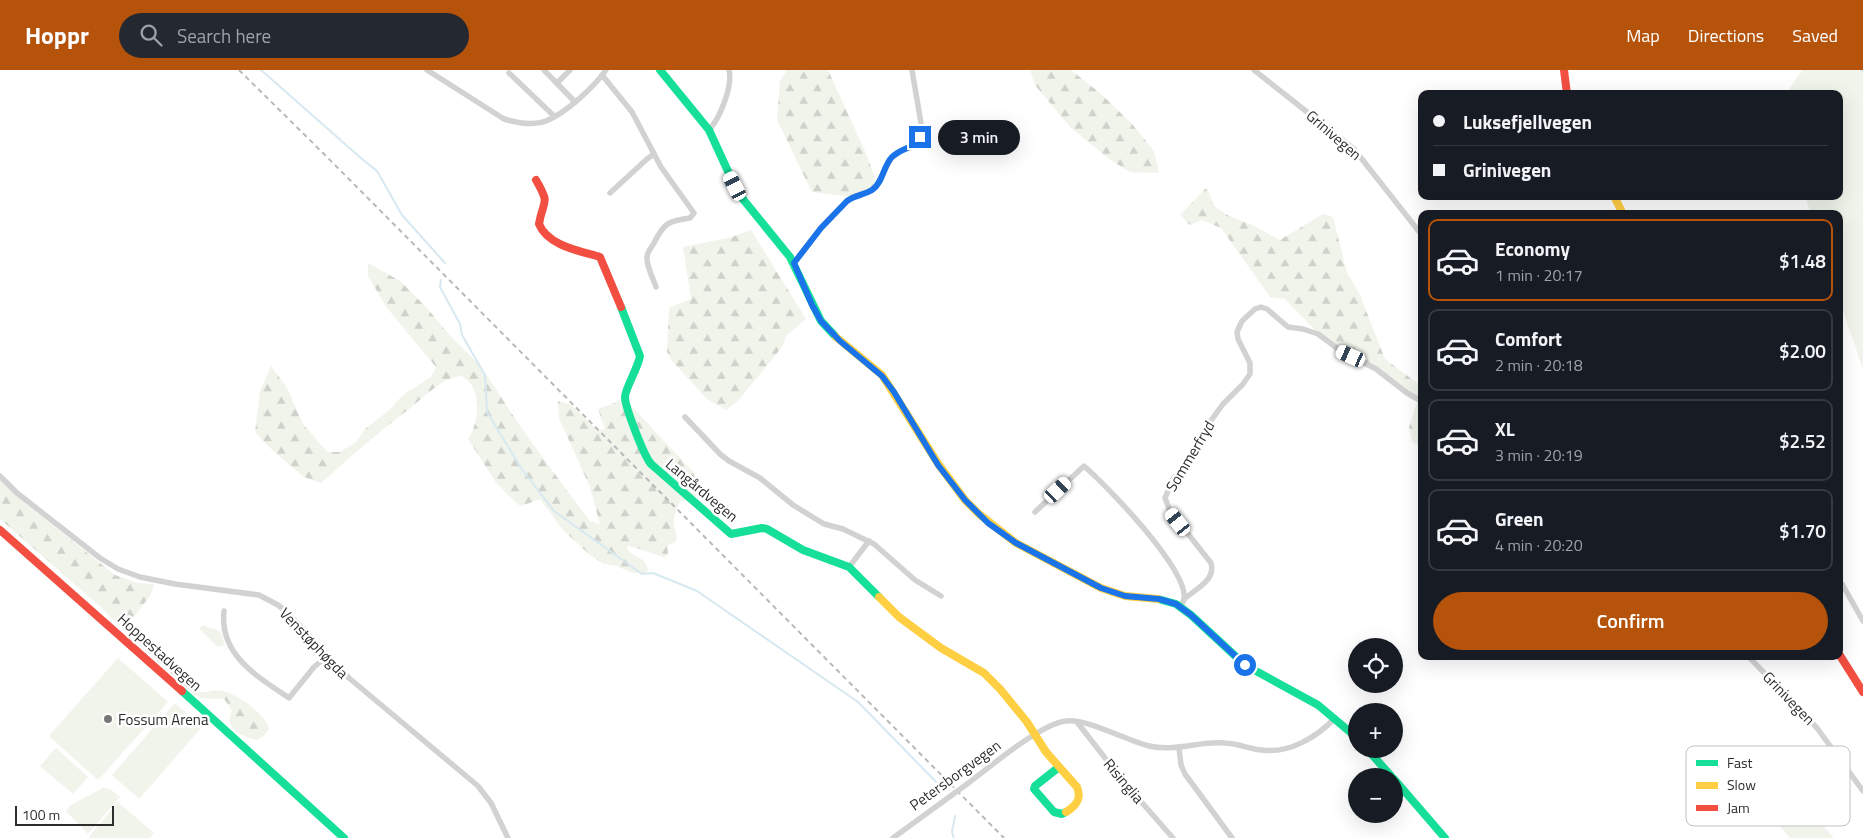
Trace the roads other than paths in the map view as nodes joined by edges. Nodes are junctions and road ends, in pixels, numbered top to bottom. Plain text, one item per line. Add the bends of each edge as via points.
1 (427, 70) edge
2 (544, 70) edge
3 (570, 70) edge
4 (660, 70) edge
5 (729, 70) edge
6 (912, 70) edge
7 (1254, 70) edge
8 (1564, 70) edge
9 (509, 73) dead end
10 (604, 73) edge
11 (557, 83) junction
12 (1566, 90) edge
13 (575, 102) junction
14 (554, 116) junction
15 (709, 130) junction
16 (654, 154) junction
17 (536, 180) dead end
18 (610, 193) dead end
19 (1418, 230) edge
20 (794, 263) junction
21 (656, 287) dead end
22 (1418, 399) edge
23 (685, 417) dead end
24 (0, 476) edge
25 (1035, 512) dead end
26 (0, 530) edge
27 (869, 541) junction
28 (849, 568) junction
29 (1843, 586) edge
30 (941, 596) dead end
31 (1184, 598) junction
32 (1180, 607) junction
33 (224, 611) dead end
34 (1863, 620) edge
35 (327, 656) junction
36 (1752, 660) edge
37 (1843, 660) edge
38 (1863, 692) edge
39 (1335, 718) junction
40 (1077, 722) junction
41 (1348, 729) edge
42 (1034, 734) junction
43 (1830, 746) edge
44 (1179, 748) junction
45 (1375, 758) edge
46 (1059, 767) junction
47 (1384, 768) edge
48 (1850, 773) edge
49 (1403, 790) edge
50 (1863, 791) edge
51 (344, 838) edge
52 (508, 838) edge
53 (893, 838) edge
54 (1173, 838) edge
55 (1232, 838) edge
56 (1445, 838) edge

1 - 14 street via 504,119 537,123
2 - 11 street
3 - 11 street
4 - 15 main road
5 - 15 street via 730,85 715,124
6 - 20 street via 922,129 916,144 892,157 877,185 847,201
7 - 19 street, Grinivegen via 1354,149
8 - 12 main road
9 - 14 street
10 - 13 street
10 - 16 street via 632,112
11 - 13 street
13 - 14 street
15 - 20 main road via 743,200
16 - 18 street
16 - 21 street via 694,213 690,218 674,220 661,229 649,252 648,262
17 - 28 main road, Langårdvegen via 546,201 540,216 542,231 562,245 600,257 636,344 639,362 625,397 640,445 651,464 731,534 767,529 803,550
20 - 32 main road via 821,321 882,376 938,465 988,523 1016,543 1101,588 1125,596 1166,600
22 - 31 street, Sommerfryd via 1318,334 1288,328 1267,309 1255,309 1238,326 1237,332 1250,363 1250,374 1202,433 1165,498 1170,511 1211,563 1213,570 1208,580
23 - 27 street via 720,454 760,478 792,505 824,524
24 - 35 street, Venstøphøgda via 17,493 118,569 176,584 259,595 278,605
25 - 31 street via 1084,466 1140,524 1171,565
26 - 51 main road, Hoppestadvegen
27 - 28 street
27 - 30 street via 915,580
28 - 42 main road, Langårdvegen via 899,617 940,648 991,679
29 - 34 street
31 - 32 street
32 - 39 main road via 1245,665 1308,699
33 - 35 street via 224,630 237,658 289,698 319,661
35 - 52 street, Venstøphøgda via 473,781 491,804
36 - 43 street, Grinivegen
37 - 38 main road
39 - 41 main road
39 - 44 street, Petersborgvegen via 1303,742 1276,750 1264,751 1225,743
40 - 42 street, Petersborgvegen via 1066,721
40 - 44 street, Petersborgvegen via 1150,746
40 - 54 street, Risinglia
42 - 46 main road
42 - 53 street, Petersborgvegen, bridge
44 - 55 street via 1185,774
45 - 47 main road
46 - 46 main road via 1081,794 1077,803 1062,814 1054,812 1034,789
48 - 50 street, Grinivegen
49 - 56 main road

